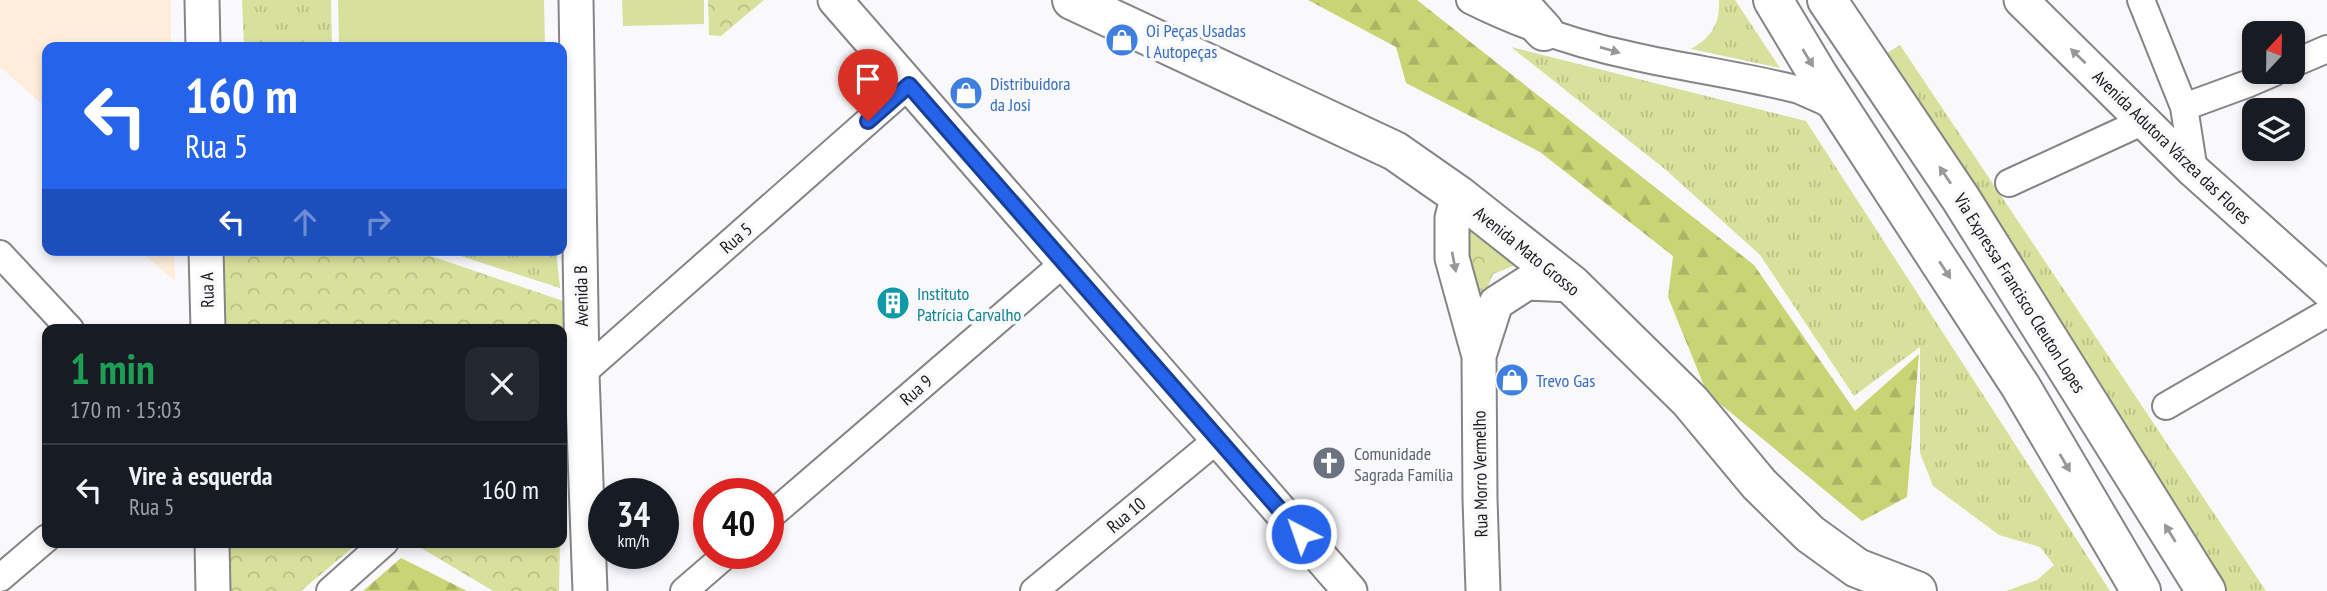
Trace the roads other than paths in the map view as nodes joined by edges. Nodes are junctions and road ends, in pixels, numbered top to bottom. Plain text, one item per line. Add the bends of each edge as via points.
1 (202, 0) edge
2 (576, 0) edge
3 (835, 0) edge
4 (1072, 0) edge
5 (1470, 0) edge
6 (1517, 0) edge
7 (1773, 0) edge
8 (2021, 0) edge
9 (2141, 0) edge
10 (1843, 8) edge
11 (1544, 31) junction
12 (203, 42) edge
13 (2327, 49) edge
14 (2305, 58) edge
15 (2244, 84) edge
16 (909, 85) junction
17 (2184, 107) junction
18 (1846, 116) junction
19 (2144, 121) junction
20 (2194, 171) junction
21 (2009, 183) dead end
22 (1458, 195) junction
23 (206, 256) edge
24 (3, 263) edge
25 (1064, 263) junction
26 (1572, 285) junction
27 (2327, 290) edge
28 (2327, 313) edge
29 (65, 324) edge
30 (208, 324) edge
31 (1479, 356) junction
32 (572, 383) edge
33 (2166, 406) dead end
34 (1218, 439) junction
35 (784, 504) edge
36 (42, 542) edge
37 (212, 548) edge
38 (378, 548) edge
39 (709, 569) edge
40 (0, 578) edge
41 (213, 591) edge
42 (330, 591) edge
43 (590, 591) edge
44 (684, 591) edge
45 (1034, 591) edge
46 (1350, 591) edge
47 (1483, 591) edge
48 (1917, 591) edge
49 (2141, 591) edge
50 (2206, 591) edge

1 - 12 street
2 - 32 street, Avenida B
3 - 16 street
4 - 22 main road, Avenida Mato Grosso via 1395,151
5 - 11 street
6 - 11 main road
7 -> 18 main road
19 -> 8 street, Avenida Adutora Várzea das Flores
9 - 17 street
50 -> 10 main road, Via Expressa Francisco Cleuton Lopes
11 -> 18 street via 1634,57 1799,90
13 - 14 street
15 - 17 street
16 - 25 street
16 - 32 street, Rua 5
17 - 20 street
18 -> 49 main road via 2021,387
19 - 20 street, Avenida Adutora Várzea das Flores
19 - 21 street
20 - 27 street, Avenida Adutora Várzea das Flores
22 - 26 main road, Avenida Mato Grosso
22 -> 31 street, Rua Morro Vermelho via 1452,218 1452,258
23 - 30 street, Rua A
24 - 29 street
25 - 34 street
25 - 35 street, Rua 9
26 - 31 street, Rua Morro Vermelho via 1527,283 1496,303
26 - 48 main road, Avenida Mato Grosso via 1690,401 1759,484 1810,534 1857,568
28 - 33 street
31 - 47 street, Rua Morro Vermelho
32 - 43 street, Avenida B
34 - 45 street, Rua 10
34 - 46 street
36 - 40 street
37 - 41 street
38 - 42 street
39 - 44 street

